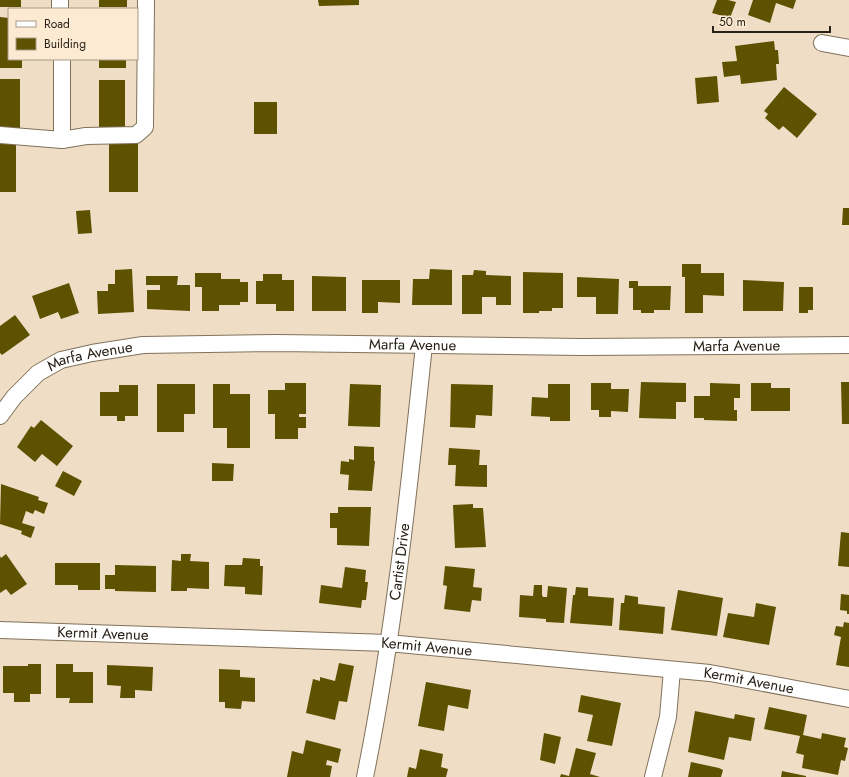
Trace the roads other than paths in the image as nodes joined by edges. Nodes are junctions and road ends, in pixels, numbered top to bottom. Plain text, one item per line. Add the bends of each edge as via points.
1 (146, 0) edge
2 (822, 43) dead end
3 (849, 48) edge
4 (62, 60) edge
5 (0, 135) edge
6 (62, 140) junction
7 (424, 345) junction
8 (849, 345) edge
9 (0, 416) edge
10 (0, 630) edge
11 (388, 643) junction
12 (672, 670) junction
13 (849, 700) edge
14 (365, 777) edge
15 (653, 777) edge

1 - 6 street via 145,127 136,135 86,136
2 - 3 street
4 - 6 street
5 - 6 street
7 - 8 street, Marfa Avenue
7 - 9 street, Marfa Avenue via 143,345 92,353 61,360 38,373 14,397
7 - 11 street, Cartist Drive via 405,529
10 - 11 street, Kermit Avenue
11 - 12 street, Kermit Avenue
11 - 14 street, Cartist Drive via 380,707
12 - 13 street, Kermit Avenue via 710,673
12 - 15 street via 668,717

